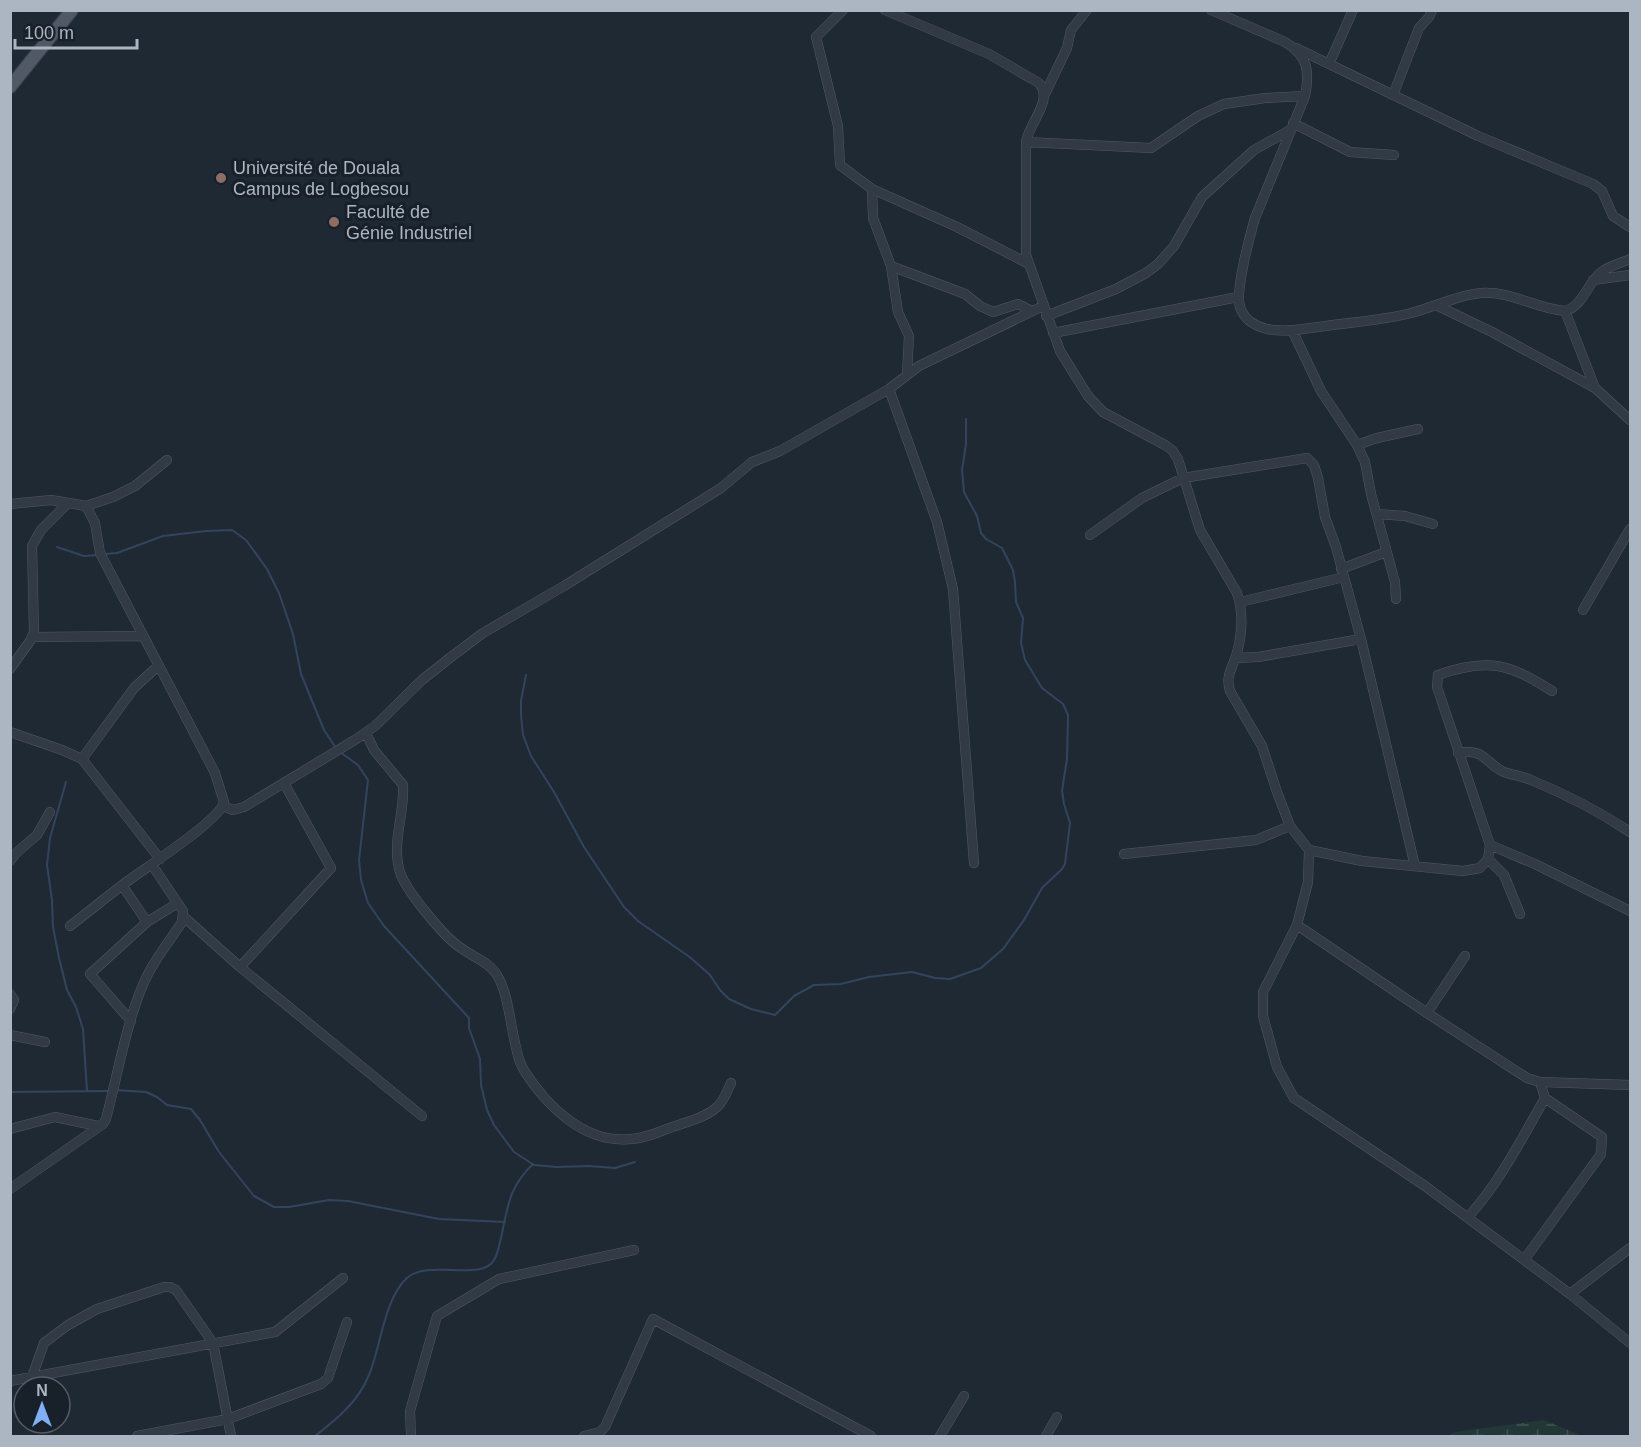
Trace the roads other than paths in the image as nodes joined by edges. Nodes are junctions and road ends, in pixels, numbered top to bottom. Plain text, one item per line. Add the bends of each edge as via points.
1 (72, 10) edge
2 (843, 10) edge
3 (885, 10) edge
4 (1087, 10) edge
5 (1210, 10) edge
6 (1353, 10) edge
7 (1432, 10) edge
8 (1294, 47) junction
9 (1329, 64) junction
10 (13, 80) edge
11 (1045, 94) junction
12 (1393, 95) junction
13 (1305, 96) junction
14 (1292, 126) junction
15 (1026, 142) junction
16 (1394, 155) dead end
17 (872, 189) junction
18 (1630, 227) edge
19 (1630, 259) edge
20 (1027, 263) junction
21 (891, 266) junction
22 (1630, 275) edge
23 (1593, 280) junction
24 (1238, 297) junction
25 (1043, 306) junction
26 (1438, 306) junction
27 (1032, 311) junction
28 (1565, 311) junction
29 (1046, 316) junction
30 (1292, 330) junction
31 (1053, 333) junction
32 (907, 374) junction
33 (1595, 388) junction
34 (889, 390) junction
35 (1630, 420) edge
36 (1418, 429) dead end
37 (1357, 445) junction
38 (167, 460) dead end
39 (1183, 478) junction
40 (68, 503) junction
41 (10, 504) edge
42 (86, 506) junction
43 (1377, 514) junction
44 (1433, 524) dead end
45 (1630, 529) edge
46 (1090, 535) dead end
47 (1386, 552) junction
48 (1342, 573) junction
49 (1396, 599) dead end
50 (1240, 602) junction
51 (1583, 610) dead end
52 (142, 636) junction
53 (32, 637) junction
54 (1361, 639) junction
55 (1236, 658) junction
56 (158, 666) junction
57 (10, 669) edge
58 (1552, 691) dead end
59 (10, 732) edge
60 (366, 733) junction
61 (1458, 753) junction
62 (82, 759) junction
63 (284, 783) junction
64 (223, 806) junction
65 (50, 812) dead end
66 (1290, 826) junction
67 (1630, 832) edge
68 (1490, 845) junction
69 (1309, 850) junction
70 (1124, 854) dead end
71 (1488, 859) junction
72 (10, 861) edge
73 (156, 862) junction
74 (974, 863) dead end
75 (1415, 866) junction
76 (122, 885) junction
77 (178, 903) junction
78 (1630, 911) edge
79 (1520, 914) dead end
80 (184, 917) junction
81 (147, 921) junction
82 (1297, 925) junction
83 (70, 927) dead end
84 (1465, 956) dead end
85 (240, 967) junction
86 (10, 994) edge
87 (10, 1009) edge
88 (1426, 1013) junction
89 (131, 1021) junction
90 (12, 1034) edge
91 (45, 1042) dead end
92 (731, 1083) dead end
93 (1540, 1083) junction
94 (1630, 1085) edge
95 (1545, 1098) junction
96 (422, 1116) dead end
97 (98, 1126) junction
98 (10, 1129) edge
99 (10, 1189) edge
100 (1468, 1217) junction
101 (1630, 1248) edge
102 (634, 1250) dead end
103 (1524, 1260) junction
104 (343, 1278) dead end
105 (1570, 1294) junction
106 (347, 1322) dead end
107 (213, 1343) junction
108 (1630, 1343) edge
109 (33, 1375) edge
110 (43, 1375) edge
111 (964, 1396) dead end
112 (1057, 1417) dead end
113 (228, 1419) junction
114 (855, 1433) edge
115 (137, 1437) edge
116 (231, 1437) edge
117 (411, 1437) edge
118 (584, 1437) edge
119 (871, 1437) edge
120 (940, 1437) edge
121 (1046, 1437) edge

1 - 10 main road
2 - 17 street via 818,34 816,41 838,126 840,165
3 - 11 street via 989,54 1039,83
4 - 11 street via 1071,30 1067,48
5 - 8 street
6 - 9 street
7 - 12 street via 1419,28
8 - 9 street
8 - 13 street via 1307,68
9 - 12 street
11 - 15 street
12 - 18 street via 1593,184 1602,191 1612,216
13 - 14 street
13 - 15 street via 1217,106 1151,148
14 - 16 street via 1350,152
14 - 24 street via 1255,218
14 - 29 street via 1254,150 1202,197 1174,246 1158,264 1116,289
15 - 20 street
17 - 20 street
17 - 21 street via 873,218
19 - 23 street via 1604,270
20 - 25 street
21 - 27 street via 965,294 993,312 1018,304
21 - 32 street via 898,312 910,341
22 - 23 street
23 - 28 street via 1577,304
24 - 30 street via 1244,315 1253,324
24 - 31 street
25 - 27 street
25 - 29 street
26 - 28 street via 1466,295 1498,293
26 - 30 street via 1397,316
26 - 33 street
27 - 32 street
28 - 33 street
29 - 31 street
30 - 37 street via 1321,391
31 - 39 street via 1094,404 1114,420 1166,444 1178,459
32 - 34 street
33 - 35 street
34 - 60 street via 780,451 752,462 722,488 483,633 422,680
34 - 74 street via 937,522 953,589
36 - 37 street
37 - 43 street
38 - 42 street via 135,486
39 - 46 street via 1142,498
39 - 48 street via 1306,458 1314,465
39 - 50 street via 1200,530
40 - 41 street via 51,500
40 - 42 street
40 - 53 street via 41,530 32,546
42 - 52 street via 95,523 100,553
43 - 44 street
43 - 47 street
45 - 51 street
47 - 48 street
47 - 49 street
48 - 50 street
48 - 54 street
50 - 55 street via 1242,618
52 - 53 street
52 - 56 street
53 - 57 street
54 - 55 street
54 - 75 street
55 - 66 street via 1227,682 1263,746
56 - 62 street via 134,688
56 - 64 street via 215,773 224,796
58 - 61 street via 1512,668 1495,665 1438,675 1437,687
59 - 62 street
60 - 63 street
60 - 92 street via 374,750 403,785 396,836 400,872 406,886 453,943 497,974 521,1066 553,1106 596,1136 627,1140 652,1135 709,1112 719,1106
61 - 67 street via 1470,751 1485,757 1502,771 1530,779
61 - 68 street
62 - 73 street
63 - 64 street via 244,807 233,810
63 - 85 street via 332,868
64 - 73 street
65 - 72 street via 37,835
66 - 69 street
66 - 70 street via 1256,840
68 - 71 street
68 - 78 street
69 - 75 street
69 - 82 street via 1308,882
71 - 75 street via 1480,868 1463,871
71 - 79 street via 1504,876
73 - 76 street
73 - 77 street
76 - 81 street
76 - 83 street
77 - 80 street
77 - 81 street
80 - 85 street
80 - 89 street via 148,974
81 - 89 street via 90,974
82 - 88 street
82 - 100 street via 1263,992 1263,1016 1286,1085 1294,1098
84 - 88 street
85 - 96 street
86 - 87 street via 14,1000
88 - 93 street
89 - 97 street via 106,1119
90 - 91 street
93 - 94 street
93 - 95 street
95 - 100 street via 1504,1171
95 - 103 street via 1602,1137 1601,1154
97 - 98 street via 55,1117
97 - 99 street
100 - 103 street
101 - 105 street
102 - 117 street via 499,1279 437,1316 410,1411
103 - 105 street
104 - 107 street via 275,1332
105 - 108 street
106 - 113 street via 325,1381
107 - 109 street via 176,1290 164,1287 97,1309 68,1325 44,1343
107 - 110 street
107 - 113 street
111 - 120 street
112 - 121 street
113 - 115 street
113 - 116 street
114 - 118 street via 653,1319 605,1427
114 - 119 street

